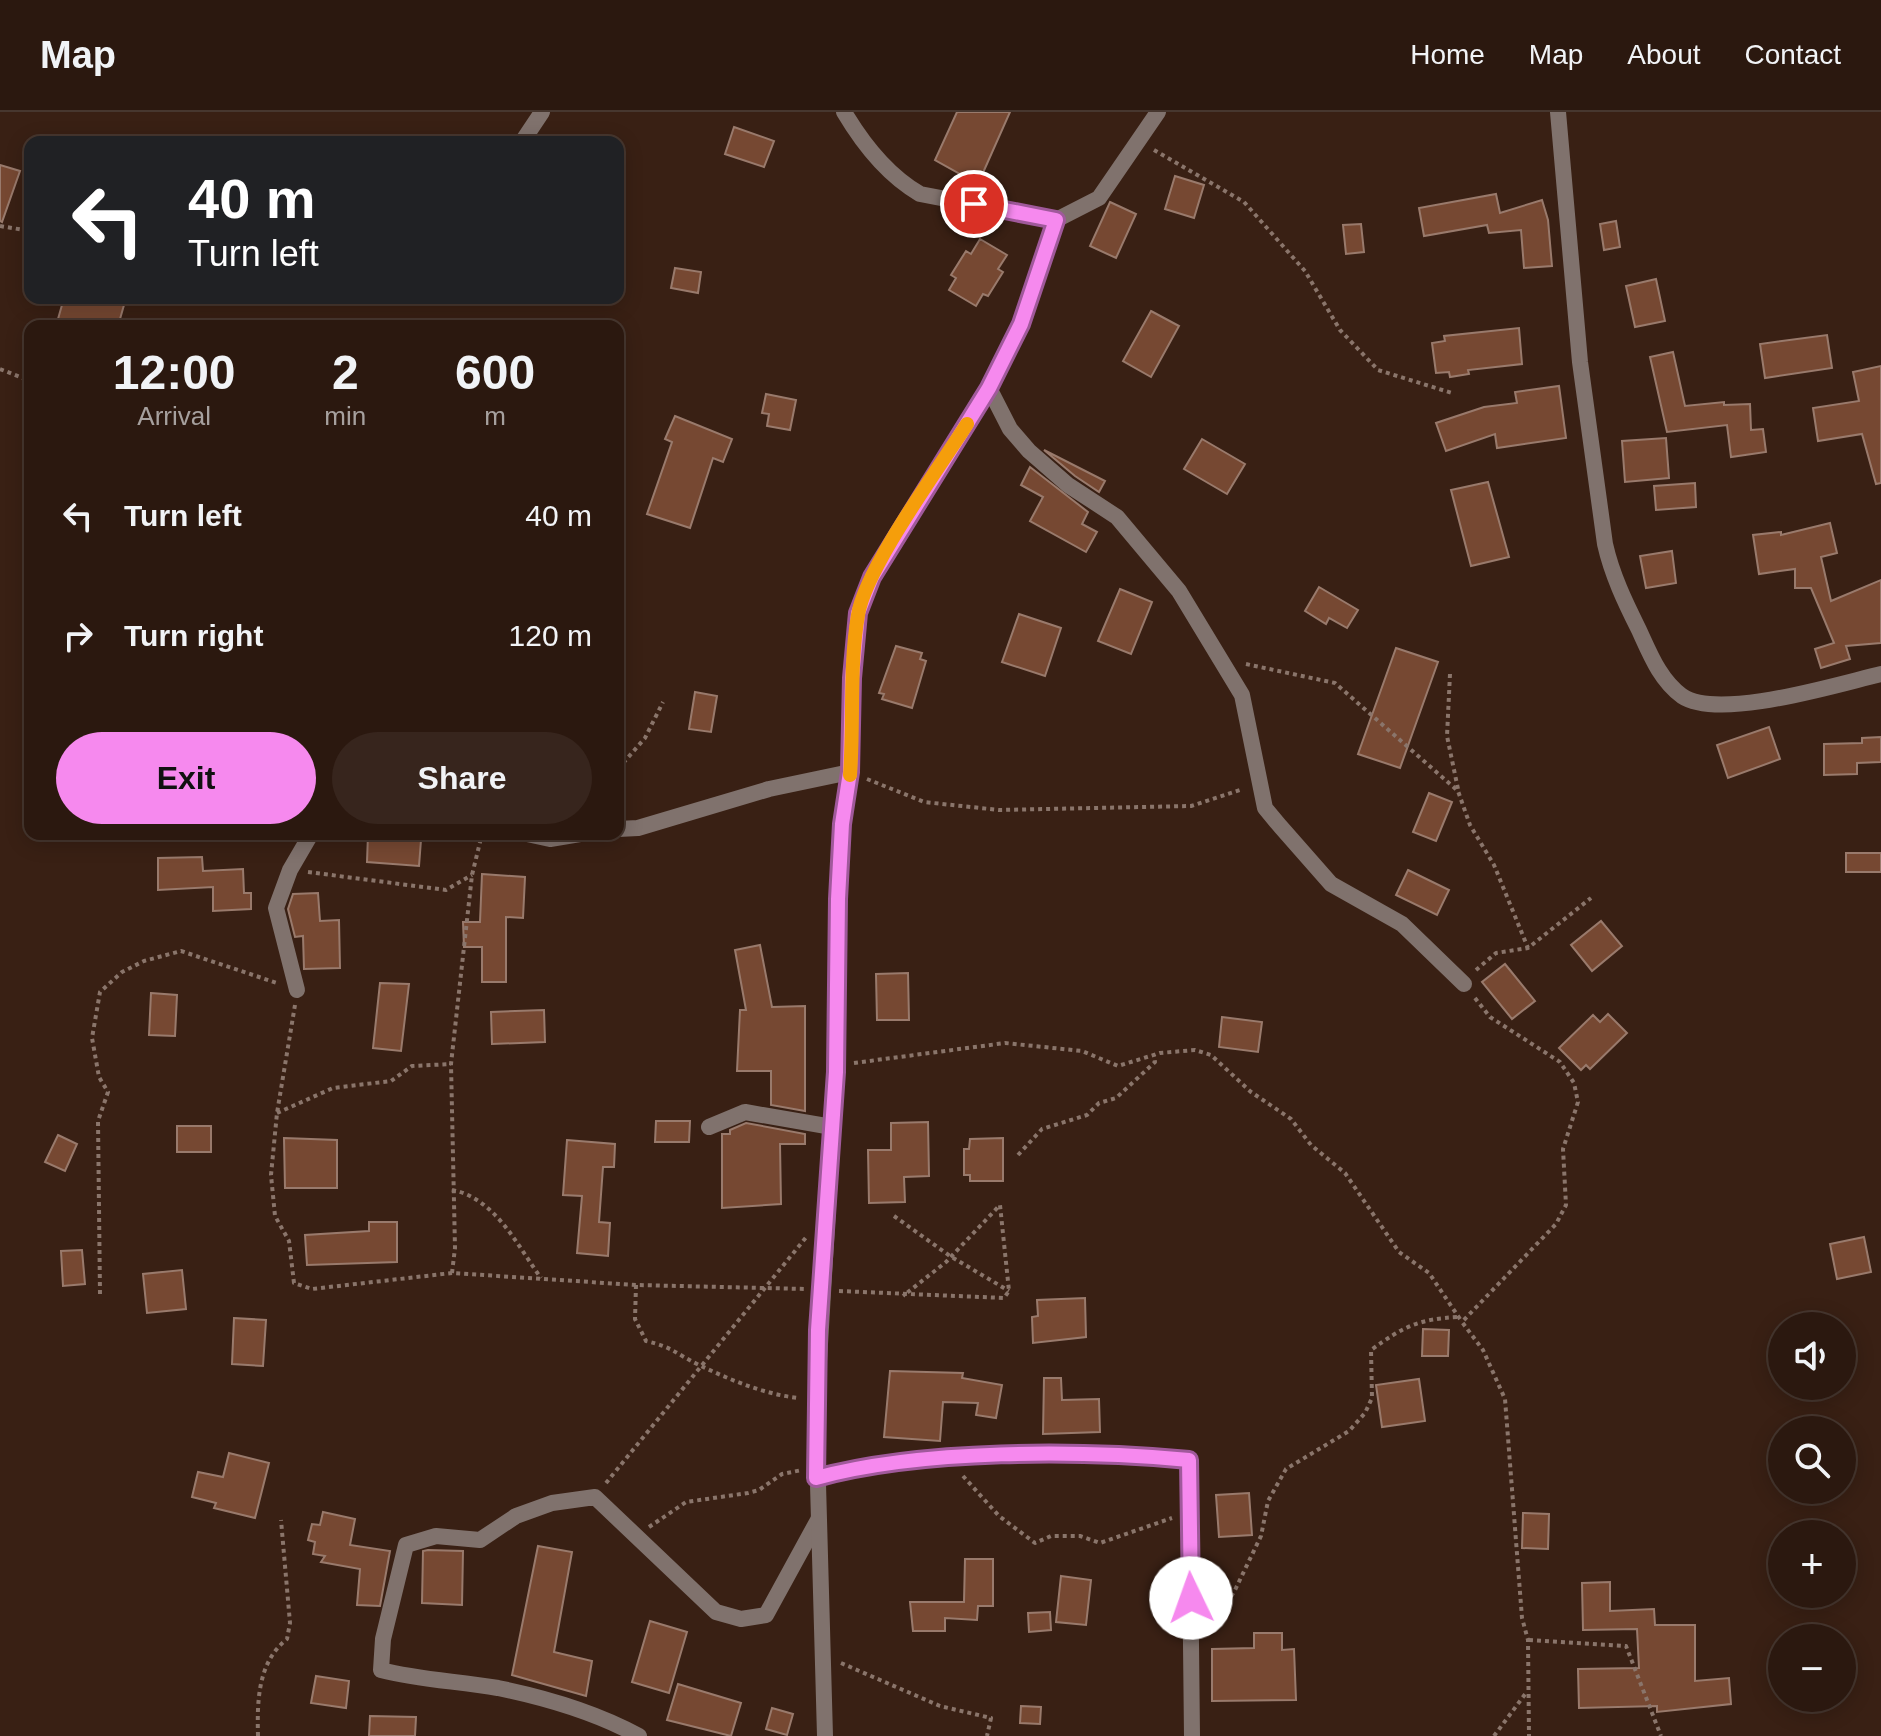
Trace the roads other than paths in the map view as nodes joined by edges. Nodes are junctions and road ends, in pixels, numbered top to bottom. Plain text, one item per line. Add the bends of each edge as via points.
1 (542, 112) edge
2 (844, 112) edge
3 (1158, 112) edge
4 (1558, 112) edge
5 (526, 136) edge
6 (1056, 220) junction
7 (989, 388) junction
8 (1881, 674) edge
9 (850, 772) junction
10 (624, 828) edge
11 (308, 840) edge
12 (1464, 984) road end
13 (297, 990) road end
14 (709, 1127) dead end
15 (832, 1127) junction
16 (816, 1474) junction
17 (819, 1519) junction
18 (639, 1736) edge
19 (825, 1736) edge
20 (1192, 1736) edge

1 - 5 street
2 - 6 street via 879,160 920,194
3 - 6 street via 1099,198
4 - 8 street via 1580,362 1601,520 1611,571 1651,656 1668,683 1700,703 1777,699
6 - 7 street via 1021,324
7 - 9 street via 872,577 858,613
7 - 12 street via 1010,429 1029,451 1117,517 1179,591 1242,695 1265,808 1331,884 1402,924
9 - 10 street
9 - 15 street via 838,899
11 - 13 street via 276,908
14 - 15 street via 745,1112
15 - 16 street
16 - 17 street
16 - 20 street via 950,1458 1075,1455 1189,1460
17 - 18 street via 766,1615 741,1619 716,1612 595,1497 552,1503 516,1516 480,1540 436,1536 406,1545 383,1639 381,1670 496,1688 577,1708
17 - 19 street

